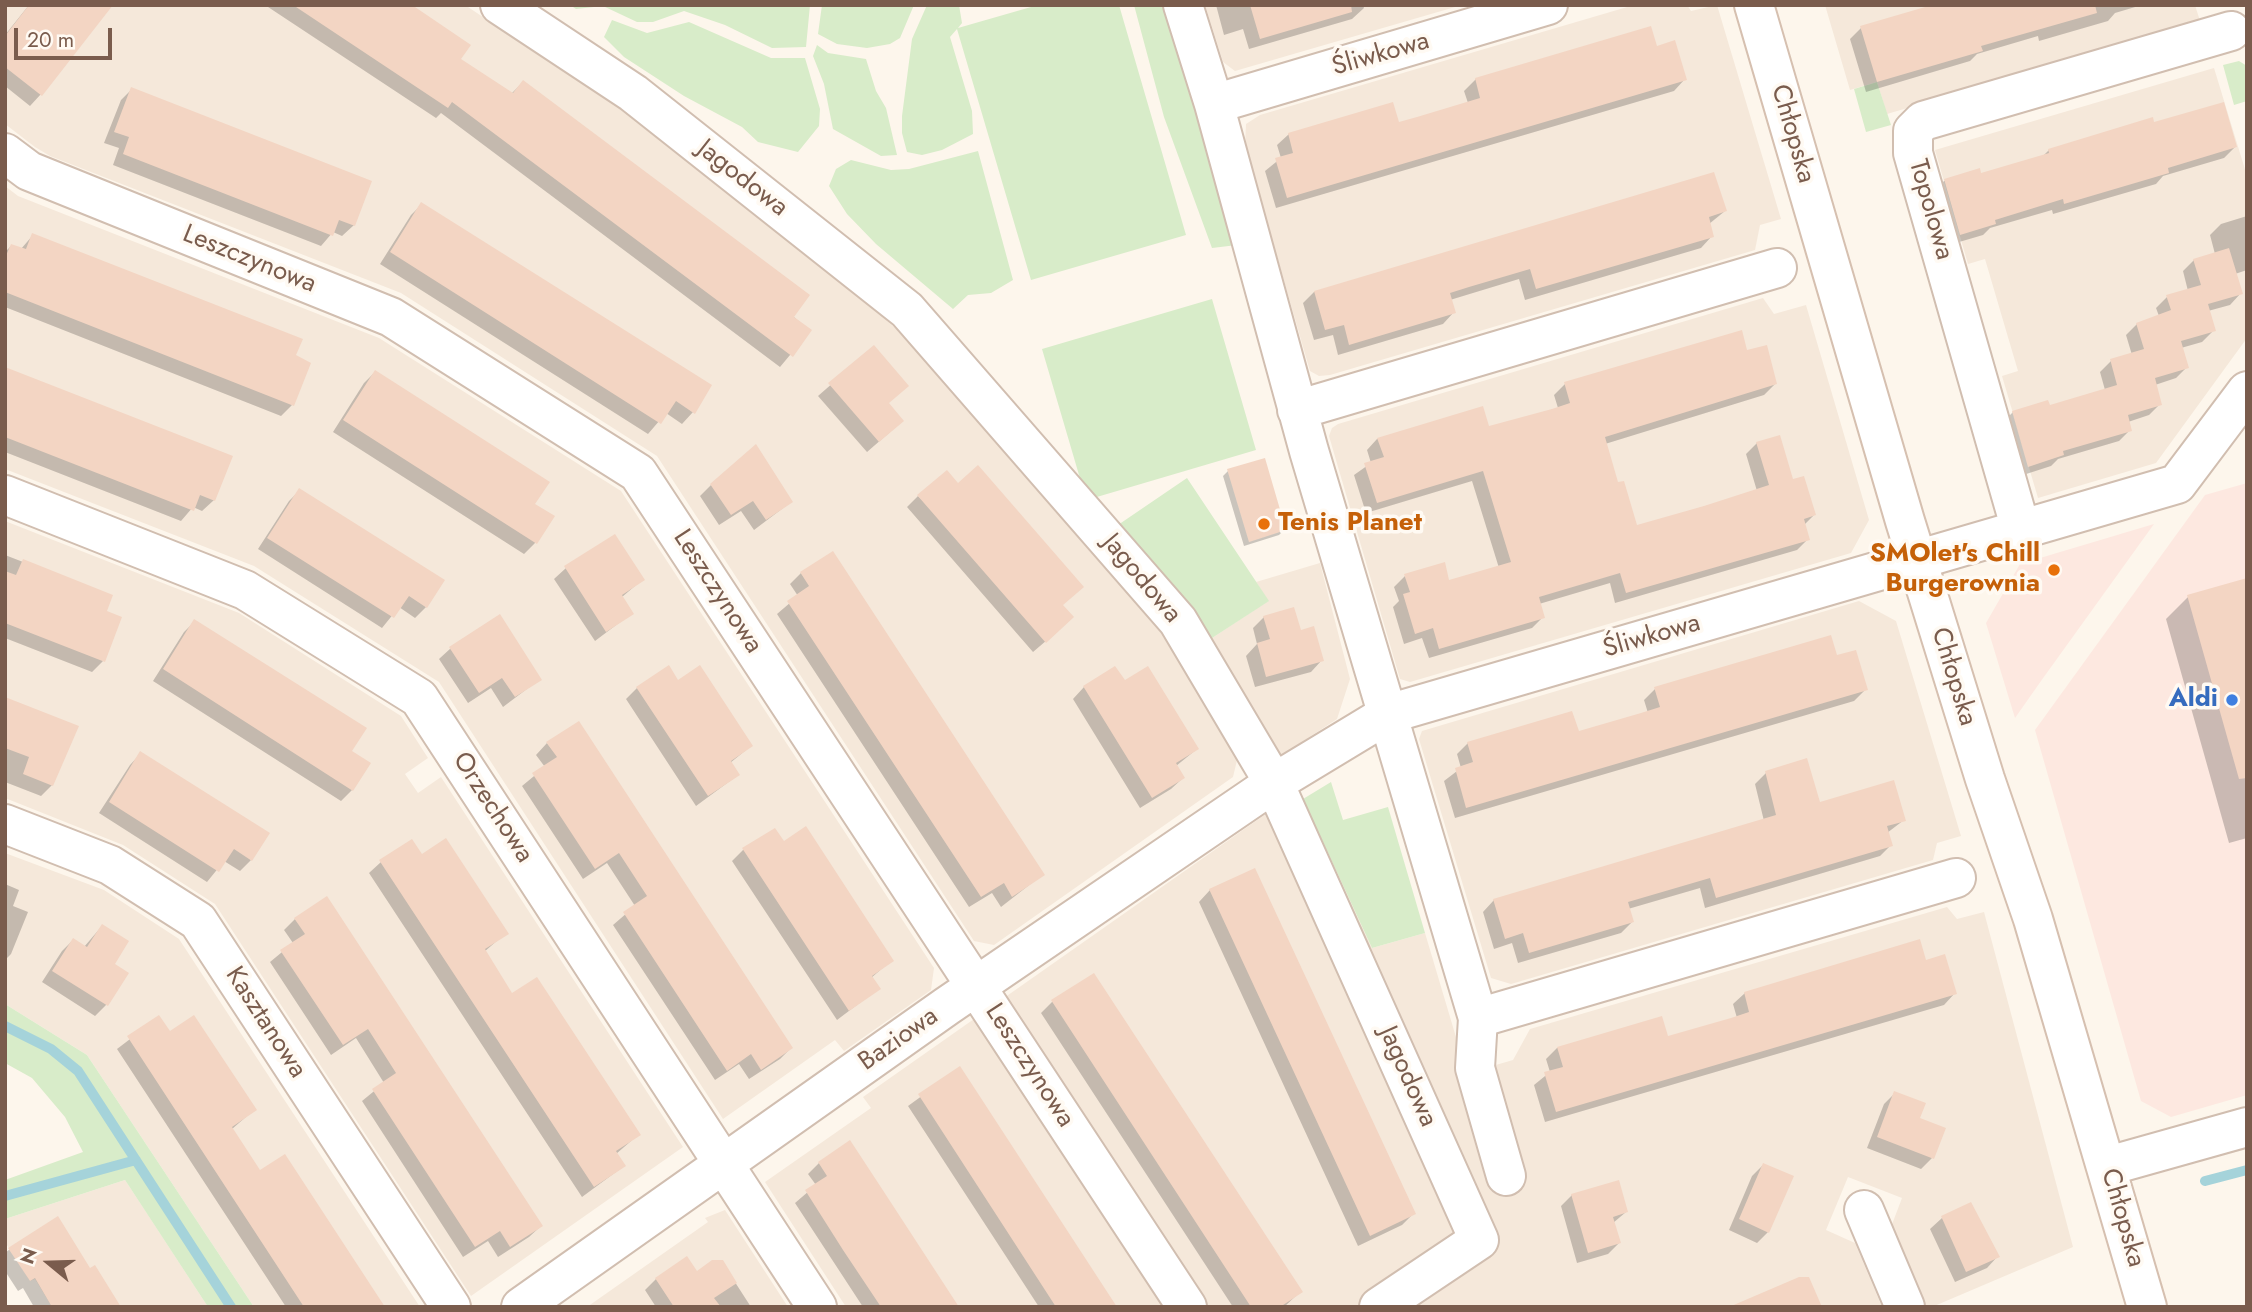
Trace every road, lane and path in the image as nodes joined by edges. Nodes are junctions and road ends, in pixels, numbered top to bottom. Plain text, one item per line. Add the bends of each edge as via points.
1 (500, 5) edge
2 (1183, 5) edge
3 (1548, 5) edge
4 (1754, 5) edge
5 (2231, 31) dead end
6 (1214, 104) junction
7 (5, 153) edge
8 (1777, 268) dead end
9 (2247, 391) edge
10 (1297, 410) junction
11 (5, 495) edge
12 (2021, 530) junction
13 (1916, 558) junction
14 (1388, 714) junction
15 (1274, 783) junction
16 (5, 824) edge
17 (1956, 878) dead end
18 (976, 986) junction
19 (1478, 1018) junction
20 (2247, 1128) edge
21 (724, 1164) junction
22 (2108, 1166) junction
23 (1506, 1176) dead end
24 (1864, 1210) dead end
25 (451, 1307) edge
26 (521, 1307) edge
27 (817, 1307) edge
28 (1187, 1307) edge
29 (1379, 1307) edge
30 (1905, 1307) edge
31 (2147, 1307) edge

1 - 15 street, Jagodowa via 634,93 907,310 1178,621
2 - 6 street
3 - 6 street, Śliwkowa
4 - 13 street, Chłopska
5 - 12 street, Topolowa via 1923,121 1913,131 1913,153
6 - 10 street
7 - 18 street, Leszczynowa via 29,171 391,317 638,473
8 - 10 street
9 - 12 street via 2177,484
10 - 14 street
11 - 21 street, Orzechowa via 245,590 419,698
12 - 13 street
13 - 14 street, Śliwkowa
13 - 22 street, Chłopska
14 - 15 street, Baziowa
14 - 19 street
15 - 18 street, Baziowa
15 - 29 street, Jagodowa via 1479,1240
16 - 25 street, Kasztanowa via 110,865 198,921
17 - 19 street
18 - 21 street, Baziowa
18 - 28 street, Leszczynowa
19 - 23 street via 1475,1068
20 - 22 street
21 - 26 street, Baziowa
21 - 27 street, Orzechowa
22 - 31 street, Chłopska
24 - 30 street

